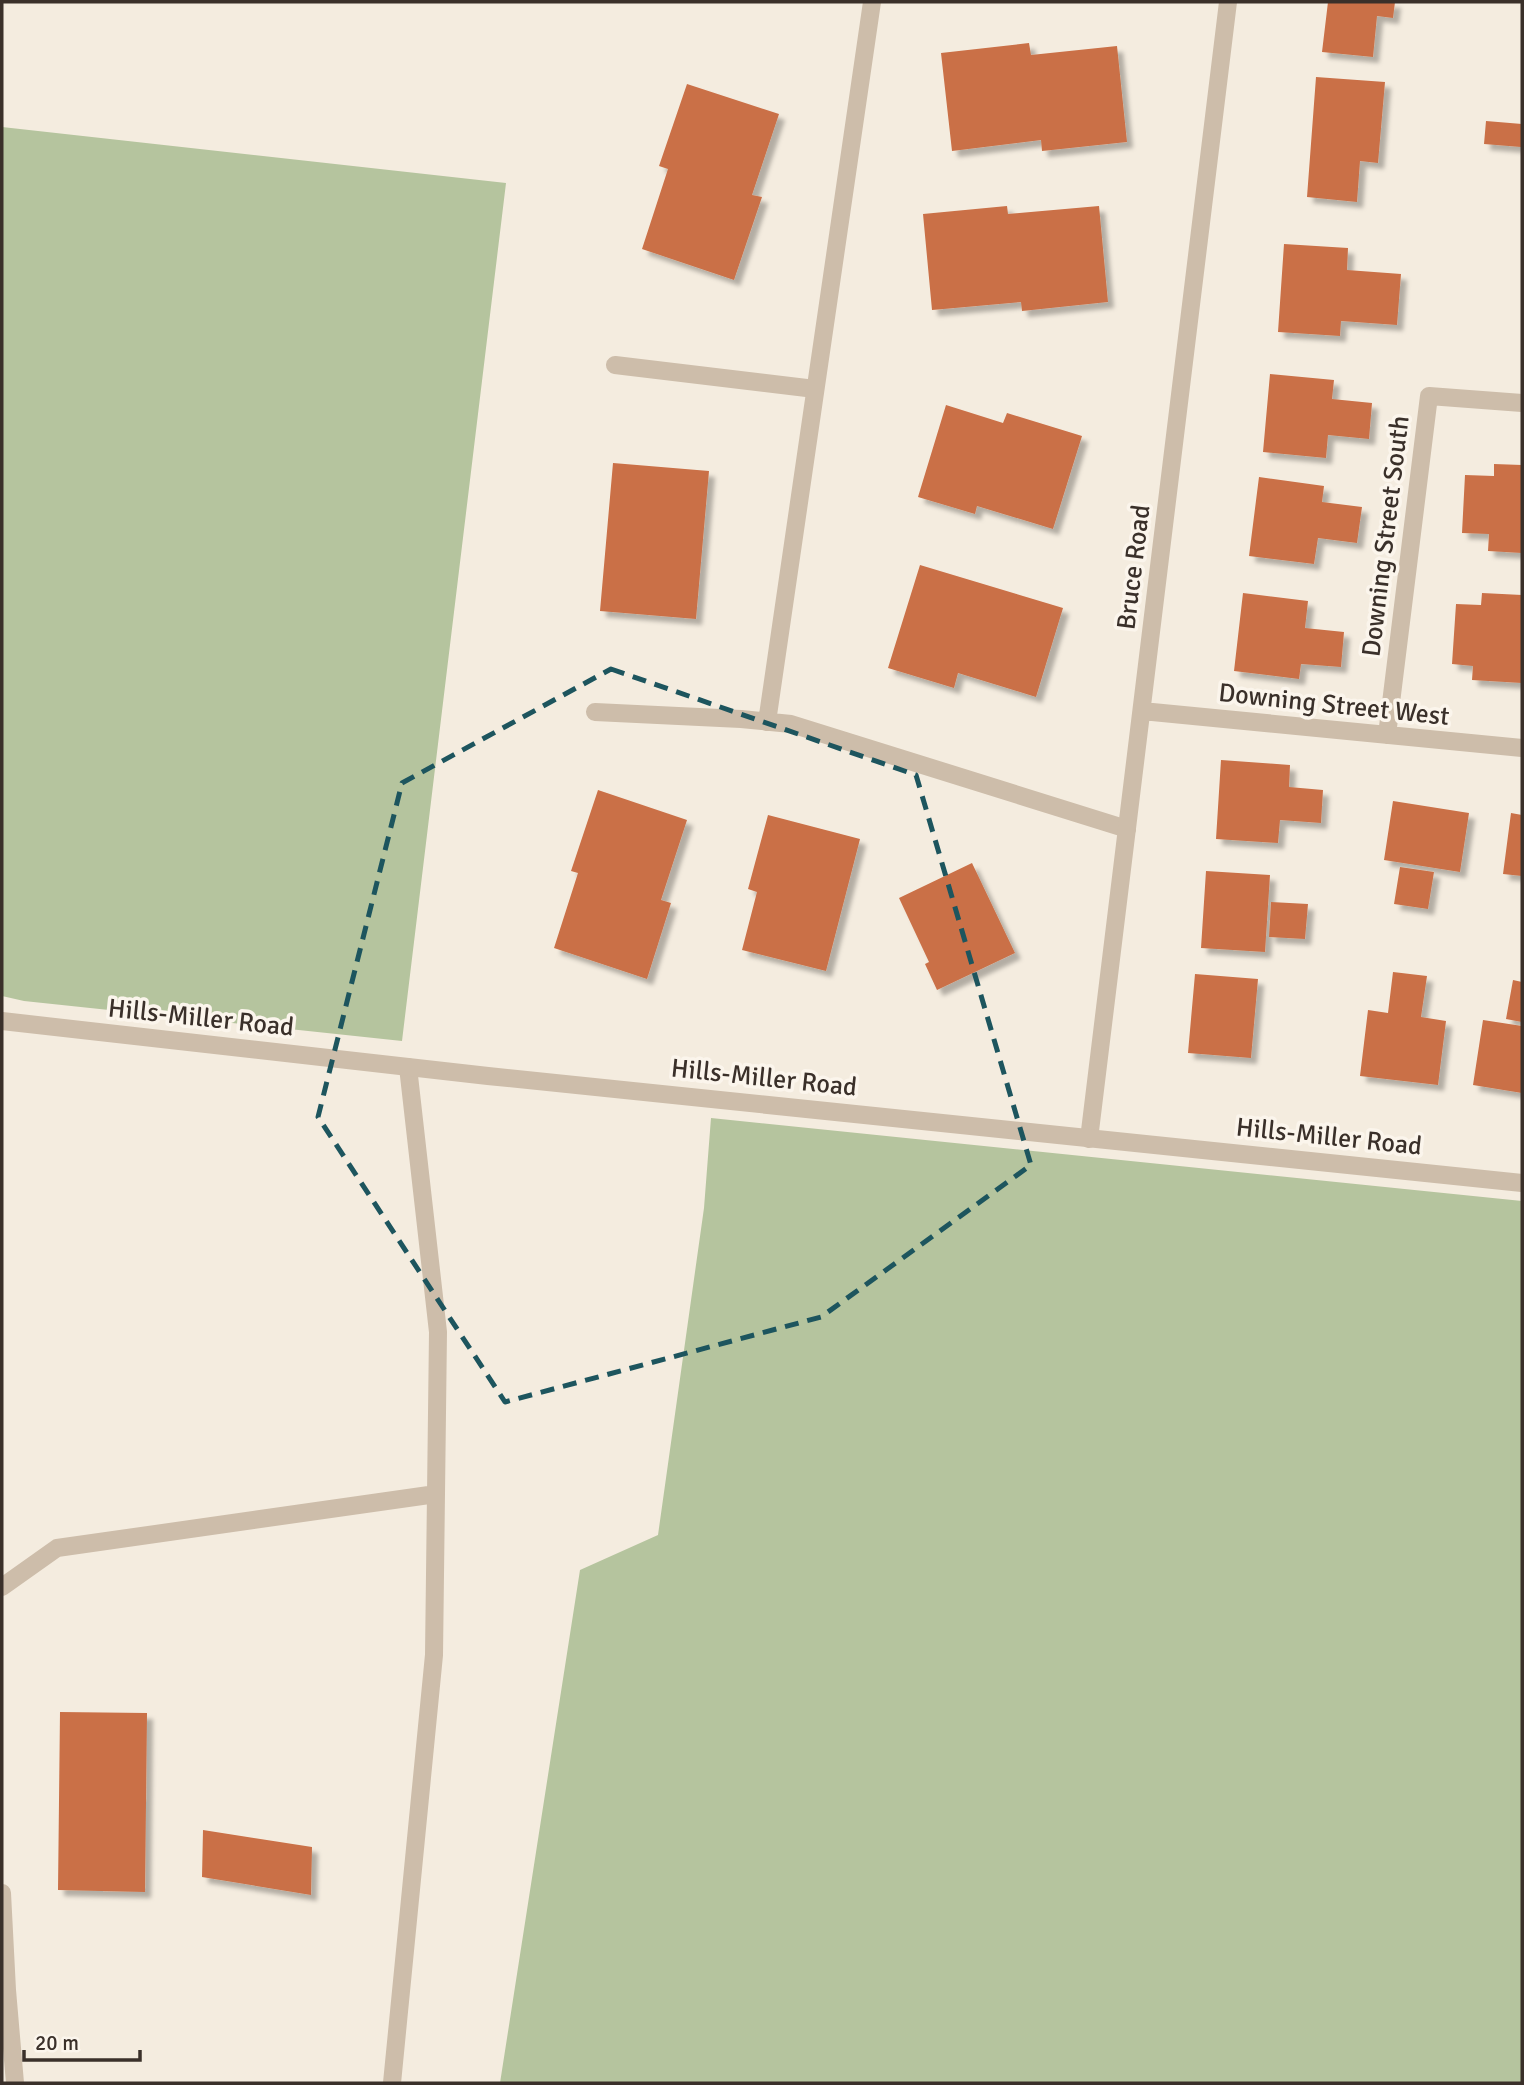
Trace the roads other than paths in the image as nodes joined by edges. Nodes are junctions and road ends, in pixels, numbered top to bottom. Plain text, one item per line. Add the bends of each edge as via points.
1 (872, 2) edge
2 (1228, 2) edge
3 (615, 365) dead end
4 (816, 389) junction
5 (1522, 403) edge
6 (1142, 711) junction
7 (595, 712) dead end
8 (767, 722) junction
9 (1387, 735) junction
10 (1522, 748) edge
11 (1127, 829) junction
12 (2, 1021) edge
13 (408, 1067) junction
14 (1089, 1139) junction
15 (1522, 1183) edge
16 (436, 1494) junction
17 (2, 1587) edge
18 (2, 1893) edge
19 (5, 1989) edge
20 (15, 2083) edge
21 (392, 2083) edge

1 - 4 street
2 - 6 street, Bruce Road
3 - 4 street
4 - 8 street
5 - 9 street, Downing Street South via 1429,396
6 - 9 street, Downing Street West
6 - 11 street, Bruce Road
7 - 8 street
8 - 11 street via 791,724
9 - 10 street, Downing Street West
11 - 14 street, Bruce Road
12 - 13 street, Hills-Miller Road
13 - 14 street, Hills-Miller Road
13 - 16 street via 438,1332
14 - 15 street, Hills-Miller Road
16 - 17 street via 57,1548
16 - 21 street via 434,1655
18 - 19 street
19 - 20 street

